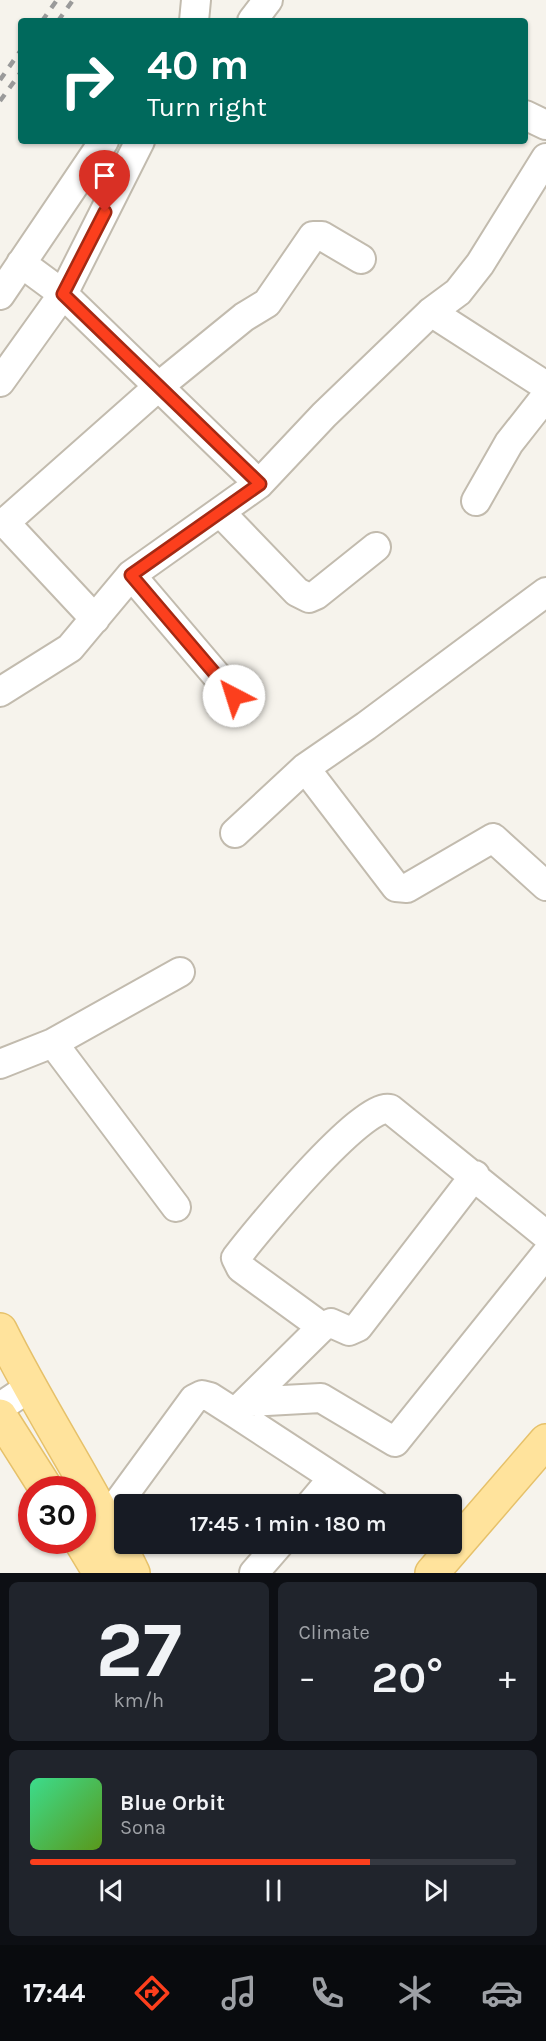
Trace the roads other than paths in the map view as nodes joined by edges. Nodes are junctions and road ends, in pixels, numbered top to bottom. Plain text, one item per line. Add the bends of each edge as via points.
1 (196, 0) edge
2 (268, 0) edge
3 (194, 18) edge
4 (254, 18) edge
5 (528, 116) edge
6 (546, 125) edge
7 (102, 144) edge
8 (138, 144) edge
9 (546, 158) edge
10 (361, 259) dead end
11 (21, 263) junction
12 (63, 294) junction
13 (0, 295) edge
14 (431, 312) junction
15 (0, 382) edge
16 (546, 386) edge
17 (158, 387) junction
18 (546, 396) edge
19 (260, 484) junction
20 (476, 501) dead end
21 (220, 512) junction
22 (376, 547) dead end
23 (131, 575) junction
24 (546, 592) edge
25 (94, 619) junction
26 (0, 692) edge
27 (234, 696) dead end
28 (305, 768) junction
29 (235, 833) dead end
30 (546, 886) edge
31 (180, 972) dead end
32 (53, 1043) junction
33 (0, 1064) edge
34 (475, 1176) junction
35 (176, 1207) dead end
36 (546, 1235) edge
37 (546, 1254) edge
38 (322, 1327) junction
39 (0, 1330) edge
40 (30, 1387) junction
41 (0, 1407) edge
42 (241, 1407) junction
43 (0, 1416) edge
44 (546, 1442) edge
45 (38, 1476) edge
46 (332, 1479) junction
47 (319, 1494) edge
48 (357, 1494) edge
49 (107, 1518) junction
50 (88, 1554) edge
51 (270, 1554) edge
52 (439, 1556) edge
53 (100, 1573) edge
54 (133, 1573) edge
55 (254, 1573) edge

1 - 3 street
2 - 4 street
5 - 6 street
7 - 11 street
8 - 12 street
9 - 14 street via 480,264 458,292
10 - 17 street via 322,236 313,236 267,303
11 - 12 street
11 - 13 street
12 - 15 street
12 - 17 street
14 - 16 street
14 - 19 street via 324,415
17 - 19 street
17 - 25 street via 8,523
18 - 20 street via 509,443
19 - 21 street
21 - 22 street via 297,592 309,598
21 - 23 street
23 - 25 street
23 - 27 street
24 - 28 street
25 - 26 street via 70,648
28 - 29 street
28 - 30 street via 396,886 407,888 493,838
31 - 32 street
32 - 33 street
32 - 35 street
34 - 36 street
34 - 38 street via 358,1327 349,1331 331,1323
34 - 38 street via 388,1108 378,1109 347,1132 236,1258 241,1268
37 - 42 street via 396,1442 321,1398
38 - 42 street
39 - 40 main road
40 - 41 street
40 - 49 main road
42 - 46 street
42 - 49 street via 204,1395 194,1399
43 - 45 main road
44 - 52 main road
46 - 47 street
46 - 48 street
49 - 54 main road
50 - 53 main road
51 - 55 street

